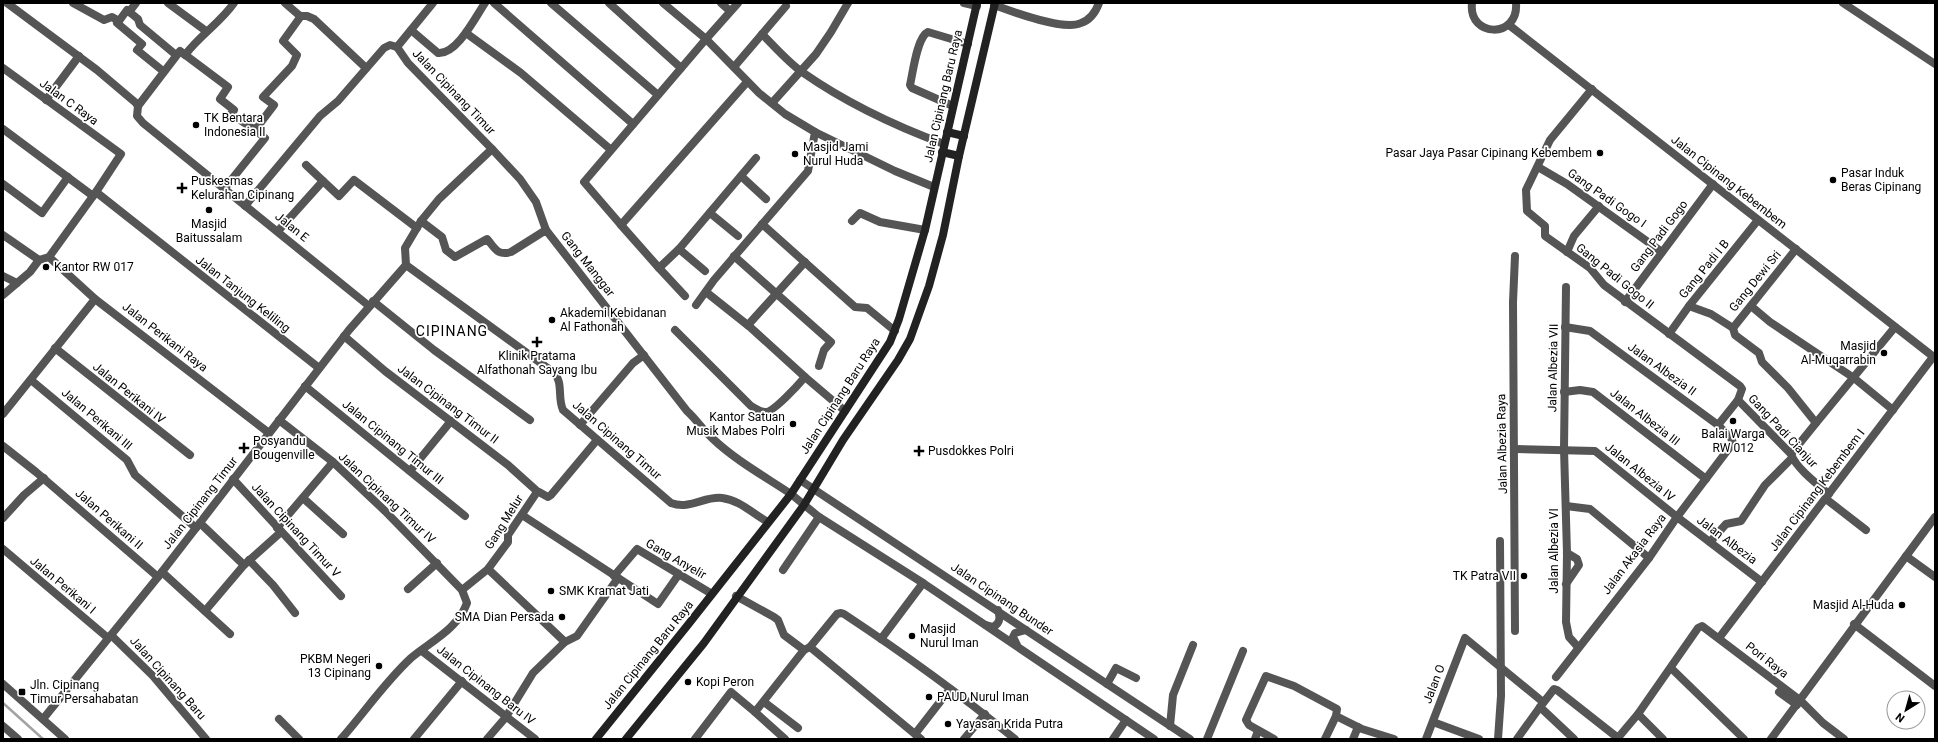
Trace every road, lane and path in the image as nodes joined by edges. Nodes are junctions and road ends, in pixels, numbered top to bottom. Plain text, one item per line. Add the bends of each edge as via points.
1 (7, 3) edge
2 (136, 3) edge
3 (168, 3) edge
4 (234, 3) edge
5 (285, 3) edge
6 (433, 3) edge
7 (485, 3) edge
8 (494, 3) edge
9 (551, 3) edge
10 (609, 3) edge
11 (663, 3) edge
12 (721, 3) edge
13 (738, 3) edge
14 (848, 3) edge
15 (964, 3) edge
16 (1099, 3) edge
17 (1464, 3) edge
18 (1516, 3) edge
19 (1843, 3) edge
20 (77, 4) edge
21 (977, 4) edge
22 (995, 4) edge
23 (786, 6) dead end
24 (1472, 6) edge
25 (730, 11) junction
26 (129, 12) junction
27 (301, 16) junction
28 (119, 21) junction
29 (1509, 24) junction
30 (411, 30) junction
31 (206, 31) junction
32 (466, 33) junction
33 (762, 34) junction
34 (706, 39) junction
35 (968, 44) junction
36 (397, 47) junction
37 (176, 55) junction
38 (185, 55) junction
39 (79, 56) junction
40 (1935, 64) edge
41 (3, 68) edge
42 (366, 68) junction
43 (681, 68) junction
44 (734, 68) junction
45 (164, 71) junction
46 (801, 71) junction
47 (747, 82) junction
48 (1592, 89) junction
49 (658, 95) junction
50 (46, 100) junction
51 (772, 102) junction
52 (138, 106) junction
53 (953, 106) junction
54 (633, 124) junction
55 (3, 129) edge
56 (255, 130) junction
57 (815, 132) junction
58 (946, 132) junction
59 (964, 136) junction
60 (943, 148) junction
61 (492, 149) junction
62 (610, 149) junction
63 (959, 156) junction
64 (756, 158) dead end
65 (306, 165) dead end
66 (1538, 167) junction
67 (741, 176) junction
68 (68, 177) junction
69 (323, 181) junction
70 (3, 184) edge
71 (1712, 184) junction
72 (934, 187) junction
73 (224, 189) junction
74 (95, 194) junction
75 (766, 199) dead end
76 (245, 206) junction
77 (1599, 206) junction
78 (710, 213) junction
79 (1758, 220) junction
80 (852, 221) dead end
81 (762, 224) junction
82 (419, 225) junction
83 (621, 225) junction
84 (546, 230) junction
85 (925, 230) junction
86 (278, 231) junction
87 (3, 235) edge
88 (738, 236) dead end
89 (1796, 249) junction
90 (679, 250) junction
91 (1567, 252) junction
92 (1662, 252) junction
93 (734, 256) junction
94 (1515, 256) dead end
95 (49, 257) junction
96 (39, 260) junction
97 (805, 262) junction
98 (406, 264) junction
99 (659, 268) junction
100 (705, 272) dead end
101 (3, 276) edge
102 (17, 283) junction
103 (1566, 287) dead end
104 (706, 292) junction
105 (776, 294) junction
106 (3, 295) edge
107 (685, 296) dead end
108 (95, 299) junction
109 (1625, 302) junction
110 (371, 303) junction
111 (696, 305) dead end
112 (1689, 306) junction
113 (1751, 306) junction
114 (748, 325) junction
115 (1565, 327) junction
116 (1895, 327) junction
117 (1733, 328) junction
118 (675, 330) dead end
119 (895, 331) junction
120 (1669, 334) junction
121 (344, 336) junction
122 (55, 348) junction
123 (644, 355) junction
124 (1934, 358) edge
125 (819, 366) dead end
126 (318, 368) junction
127 (805, 377) junction
128 (1854, 378) junction
129 (31, 380) junction
130 (305, 386) junction
131 (1564, 392) junction
132 (1738, 400) junction
133 (1893, 410) junction
134 (845, 411) junction
135 (3, 414) edge
136 (279, 420) junction
137 (530, 420) dead end
138 (451, 421) junction
139 (1816, 423) junction
140 (580, 425) junction
141 (1718, 425) junction
142 (269, 432) junction
143 (597, 440) junction
144 (3, 446) edge
145 (1732, 446) joint
146 (1515, 449) junction
147 (1564, 449) junction
148 (190, 455) dead end
149 (1791, 456) junction
150 (333, 462) junction
151 (410, 472) junction
152 (44, 478) junction
153 (233, 479) junction
154 (1706, 479) junction
155 (800, 480) junction
156 (813, 489) junction
157 (538, 492) junction
158 (791, 494) junction
159 (1827, 497) junction
160 (303, 498) junction
161 (804, 505) junction
162 (1566, 506) junction
163 (522, 515) junction
164 (465, 516) dead end
165 (819, 517) junction
166 (1677, 517) junction
167 (1935, 517) edge
168 (3, 518) edge
169 (768, 522) junction
170 (198, 525) junction
171 (279, 530) junction
172 (1866, 530) dead end
173 (343, 534) dead end
174 (1500, 541) dead end
175 (1710, 542) junction
176 (3, 549) edge
177 (1567, 553) junction
178 (1906, 556) junction
179 (1649, 558) junction
180 (247, 563) junction
181 (437, 563) junction
182 (488, 568) junction
183 (782, 570) dead end
184 (679, 574) junction
185 (160, 575) junction
186 (616, 577) junction
187 (1935, 577) edge
188 (1762, 582) junction
189 (923, 583) junction
190 (1566, 584) junction
191 (408, 589) dead end
192 (462, 590) junction
193 (712, 594) junction
194 (341, 596) dead end
195 (736, 596) junction
196 (998, 610) junction
197 (205, 611) junction
198 (295, 613) dead end
199 (1854, 624) junction
200 (986, 625) junction
201 (1698, 628) junction
202 (1026, 630) junction
203 (1515, 631) dead end
204 (230, 634) dead end
205 (110, 636) junction
206 (1719, 638) junction
207 (881, 639) junction
208 (565, 642) junction
209 (1193, 644) dead end
210 (1017, 646) junction
211 (1578, 647) junction
212 (807, 648) junction
213 (422, 651) junction
214 (1243, 651) dead end
215 (1500, 668) junction
216 (1671, 668) junction
217 (1556, 677) dead end
218 (1136, 678) dead end
219 (462, 681) junction
220 (3, 684) edge
221 (1107, 684) junction
222 (1935, 686) edge
223 (950, 689) junction
224 (764, 702) junction
225 (1799, 703) junction
226 (1541, 704) junction
227 (755, 712) junction
228 (985, 714) junction
229 (1638, 714) junction
230 (1336, 716) junction
231 (506, 717) junction
232 (43, 719) junction
233 (278, 719) dead end
234 (1126, 720) junction
235 (1433, 722) junction
236 (3, 726) edge
237 (1170, 726) junction
238 (1358, 727) junction
239 (798, 728) dead end
240 (1258, 731) junction
241 (918, 736) edge
242 (1618, 738) edge
243 (18, 739) edge
244 (66, 739) edge
245 (206, 739) edge
246 (299, 739) edge
247 (341, 739) edge
248 (414, 739) edge
249 (487, 739) edge
250 (535, 739) edge
251 (596, 739) edge
252 (626, 739) edge
253 (695, 739) edge
254 (785, 739) edge
255 (964, 739) edge
256 (1016, 739) edge
257 (1113, 739) edge
258 (1154, 739) edge
259 (1190, 739) edge
260 (1207, 739) edge
261 (1255, 739) edge
262 (1274, 739) edge
263 (1325, 739) edge
264 (1353, 739) edge
265 (1394, 739) edge
266 (1426, 739) edge
267 (1479, 739) edge
268 (1498, 739) edge
269 (1517, 739) edge
270 (1574, 739) edge
271 (1663, 739) edge
272 (1744, 739) edge
273 (1771, 739) edge
274 (1844, 739) edge

1 - 39 street
2 - 26 street
3 - 31 street
4 - 31 street
5 - 27 street
6 - 30 street
7 - 32 street
8 - 54 street
9 - 49 street
10 - 43 street
11 - 34 street
12 - 25 street
13 - 25 street
14 - 46 street via 831,32
15 - 21 street
16 - 22 street via 1088,19 1075,25 1029,17
17 - 24 street
18 - 29 street via 1514,18
19 - 40 street
20 - 28 street via 104,20 112,17
21 - 35 main road, Jalan Cipinang Baru Raya
22 - 59 main road
23 - 33 street
24 - 29 street via 1474,18 1485,28 1500,29
25 - 34 street
26 - 28 street via 127,10
26 - 37 street via 138,18 140,25
27 - 42 street via 310,16 314,19
27 - 56 street via 283,41 297,56 292,66 264,97 274,105
28 - 45 street via 117,23 142,44 138,50
29 - 48 street, Jalan Cipinang Kebembem
30 - 32 street via 441,53 454,46
30 - 36 street
31 - 38 street
32 - 62 street via 521,73
33 - 44 street
33 - 46 street
34 - 43 street
34 - 44 street
35 - 53 main road, Jalan Cipinang Baru Raya
35 - 53 street via 928,32 918,48 910,85 916,91
36 - 42 street via 388,45
36 - 61 street, Jalan Cipinang Timur via 408,63
37 - 38 street via 180,51
37 - 45 street
38 - 56 street via 228,87 220,99 234,110 231,114
39 - 50 street
39 - 52 street
41 - 50 street, Jalan C Raya
42 - 76 street via 338,101 320,116
43 - 49 street
44 - 47 street
45 - 52 street
46 - 51 street
46 - 60 street via 842,96
47 - 51 street
47 - 83 street
48 - 66 street via 1550,140
48 - 71 street, Jalan Cipinang Kebembem
49 - 54 street
50 - 74 street, Jalan C Raya via 121,154
51 - 57 street via 785,114
52 - 73 street, Jalan E via 137,116 143,123
53 - 58 main road, Jalan Cipinang Baru Raya
54 - 62 street
55 - 68 street, Jalan Tanjung Keliling
56 - 73 street via 265,138
57 - 72 street
57 - 81 street via 808,171
58 - 59 main road
58 - 60 main road, Jalan Cipinang Baru Raya
59 - 63 main road
60 - 63 main road
60 - 72 main road, Jalan Cipinang Baru Raya
61 - 82 street, Jalan Cipinang Timur via 438,199
61 - 84 street via 520,179 536,202
62 - 83 street via 584,182
63 - 156 main road via 934,270 910,339
64 - 67 street
65 - 69 street
66 - 77 street, Gang Padi Gogo I
66 - 91 street, Gang Padi Gogo II via 1526,190 1527,211 1545,226 1545,236
67 - 75 street
67 - 78 street
68 - 70 street via 42,214
68 - 74 street, Jalan Tanjung Keliling
69 - 82 street via 340,196 354,180
69 - 86 street
71 - 79 street, Jalan Cipinang Kebembem
71 - 92 street, Gang Padi Gogo
72 - 85 main road, Jalan Cipinang Baru Raya
73 - 76 street, Jalan E
74 - 95 street
74 - 126 street, Jalan Tanjung Keliling
76 - 86 street, Jalan E
77 - 91 street via 1574,236
77 - 92 street, Gang Padi Gogo I
78 - 88 street
78 - 90 street
79 - 89 street, Jalan Cipinang Kebembem
79 - 112 street, Gang Padi I B
80 - 85 street via 860,213 880,222
81 - 93 street
81 - 97 street
82 - 84 street, Gang Manggar via 442,237 446,250 455,257 487,239 497,252 511,252
82 - 98 street, Jalan Cipinang Timur via 405,248
83 - 99 street
84 - 123 street, Gang Manggar
85 - 119 main road, Jalan Cipinang Baru Raya
86 - 110 street, Jalan E
87 - 96 street
89 - 113 street, Gang Dewi Sri
89 - 116 street, Jalan Cipinang Kebembem
90 - 99 street
90 - 100 street
91 - 109 street, Gang Padi Gogo II via 1590,268 1604,285
92 - 109 street, Gang Padi Gogo
93 - 104 street
93 - 105 street
94 - 146 street, Jalan Albezia Raya
95 - 96 street
95 - 108 street, Jalan Perikani Raya
96 - 102 street
97 - 105 street
97 - 119 street via 855,307 867,308
98 - 110 street, Jalan Cipinang Timur
98 - 140 street, Jalan Cipinang Timur via 553,372 559,380 560,404 563,410
99 - 107 street
101 - 102 street
102 - 106 street
103 - 115 street, Jalan Albezia VII
104 - 111 street
104 - 114 street
105 - 114 street
105 - 125 street via 830,342 824,350
108 - 122 street
108 - 142 street, Jalan Perikani Raya
109 - 120 street, Gang Padi Gogo II
110 - 121 street, Jalan Cipinang Timur
110 - 137 street, Jalan E
112 - 117 street via 1711,314
112 - 120 street, Gang Padi I B
113 - 117 street, Gang Dewi Sri
113 - 128 street via 1770,322
114 - 127 street
115 - 131 street, Jalan Albezia VII
115 - 141 street, Jalan Albezia II via 1590,331
116 - 124 street, Jalan Cipinang Kebembem
116 - 128 street
117 - 139 street via 1735,335 1759,353 1762,362 1788,388
118 - 127 street via 751,406 763,412 777,406
119 - 134 main road, Jalan Cipinang Baru Raya
120 - 132 street, Gang Padi Gogo II via 1740,386 1742,389
121 - 126 street, Jalan Cipinang Timur
121 - 138 street, Jalan Cipinang Timur II
122 - 129 street
122 - 148 street, Jalan Perikani IV
123 - 140 street via 633,364
123 - 158 street, Gang Manggar via 711,438
124 - 133 street, Jalan Cipinang Kebembem I
126 - 130 street, Jalan Cipinang Timur
127 - 134 street
128 - 133 street
128 - 139 street
129 - 135 street
129 - 170 street, Jalan Perikani III via 128,460 135,475
130 - 136 street, Jalan Cipinang Timur
130 - 151 street, Jalan Cipinang Timur III
131 - 147 street, Jalan Albezia VII
131 - 154 street, Jalan Albezia III via 1592,392
132 - 141 street
132 - 149 street, Gang Padi Cianjur
133 - 159 street, Jalan Cipinang Kebembem I
134 - 155 main road, Jalan Cipinang Baru Raya
136 - 142 street, Jalan Cipinang Timur
136 - 150 street, Jalan Cipinang Timur IV
138 - 151 street
138 - 157 street, Jalan Cipinang Timur II
139 - 149 street
140 - 143 street, Jalan Cipinang Timur
141 - 145 street, Jalan Albezia II via 1731,438
142 - 153 street, Jalan Cipinang Timur
143 - 157 street, Gang Melur via 551,495 548,497
143 - 169 street, Jalan Cipinang Timur via 671,504 682,506 715,498 733,500
144 - 152 street, Jalan Perikani II
145 - 154 street, Jalan Akasia Raya
146 - 147 street, Jalan Albezia IV
146 - 203 street, Jalan Albezia Raya
147 - 162 street, Jalan Albezia VI
147 - 166 street, Jalan Albezia IV via 1595,451
149 - 159 street, Gang Padi Cianjur
149 - 175 street via 1765,485 1741,521 1726,524
150 - 160 street
150 - 181 street, Jalan Cipinang Timur IV
151 - 164 street, Jalan Cipinang Timur III
152 - 168 street via 21,492
152 - 185 street, Jalan Perikani II
153 - 170 street, Jalan Cipinang Timur
153 - 171 street, Jalan Cipinang Timur V
154 - 166 street, Jalan Akasia Raya
155 - 156 street, Jalan Cipinang Bunder
155 - 158 main road, Jalan Cipinang Baru Raya
156 - 161 main road
156 - 196 street, Jalan Cipinang Bunder
157 - 163 street, Gang Melur
158 - 161 street
158 - 169 main road, Jalan Cipinang Baru Raya
159 - 172 street, Gang Padi Cianjur
159 - 188 street, Jalan Cipinang Kebembem I
160 - 171 street
160 - 173 street
161 - 165 street
161 - 195 main road
162 - 177 street, Jalan Albezia VI
162 - 179 street via 1590,510
163 - 182 street, Gang Melur via 508,535 509,541
163 - 186 street
165 - 183 street
165 - 189 street
166 - 175 street, Jalan Albezia
166 - 179 street, Jalan Akasia Raya
167 - 178 street
169 - 193 main road, Jalan Cipinang Baru Raya
170 - 180 street, Jalan Perikani III
170 - 185 street, Jalan Cipinang Timur
171 - 180 street
171 - 194 street, Jalan Cipinang Timur V
174 - 215 street
175 - 188 street, Jalan Albezia
176 - 205 street, Jalan Perikani I
177 - 190 street, Jalan Albezia VI
177 - 190 street via 1577,559 1579,565
178 - 187 street
178 - 199 street
179 - 211 street, Jalan Akasia Raya
180 - 197 street
180 - 198 street, Jalan Perikani III via 273,585
181 - 191 street
181 - 192 street, Jalan Cipinang Timur IV
182 - 192 street, Gang Melur
182 - 208 street
184 - 186 street, Gang Anyelir via 637,549
184 - 186 street via 658,604
184 - 193 street, Gang Anyelir
185 - 197 street, Jalan Perikani II
185 - 205 street, Jalan Cipinang Timur
186 - 208 street via 577,636
188 - 206 street, Jalan Cipinang Kebembem I
189 - 200 street
189 - 207 street
190 - 211 street, Jalan Albezia VI via 1566,631
192 - 213 street, Jalan Cipinang Timur IV via 467,604 463,612 449,630
193 - 251 main road, Jalan Cipinang Baru Raya
195 - 212 street via 774,617 778,620 784,635
195 - 252 main road via 704,643
196 - 200 street via 1000,618 997,624 993,627
196 - 202 street, Jalan Cipinang Bunder
197 - 204 street, Jalan Perikani II
199 - 222 street
199 - 225 street
200 - 210 street
201 - 206 street, Pori Raya via 1704,626
201 - 216 street
201 - 225 street
202 - 210 street via 1015,633 1013,637
202 - 221 street, Jalan Cipinang Bunder
205 - 232 street, Jalan Cipinang Timur
205 - 245 street, Jalan Cipinang Baru via 153,676
206 - 225 street, Pori Raya
207 - 212 street via 841,613 837,614
207 - 223 street
208 - 231 street via 533,673
209 - 237 street via 1173,694
210 - 234 street
211 - 217 street, Jalan Akasia Raya
212 - 224 street
212 - 241 street
213 - 219 street, Jalan Cipinang Baru IV
213 - 247 street via 406,664
214 - 260 street
215 - 226 street
215 - 235 street, Jalan O via 1465,638
215 - 268 street
216 - 229 street
216 - 272 street
218 - 221 street via 1116,668
219 - 231 street, Jalan Cipinang Baru IV
219 - 248 street
220 - 232 street
221 - 237 street, Jalan Cipinang Bunder
223 - 228 street
223 - 241 street
224 - 227 street
224 - 239 street
225 - 273 street
225 - 274 street
226 - 242 street via 1556,689
226 - 269 street
226 - 270 street
227 - 253 street via 731,692
227 - 254 street
228 - 255 street
228 - 256 street
229 - 242 street
229 - 271 street
230 - 238 street
230 - 240 street via 1337,710 1330,706 1294,686 1266,676 1246,720
230 - 263 street
231 - 249 street
231 - 250 street, Jalan Cipinang Baru IV
232 - 244 street
233 - 246 street
234 - 257 street
234 - 258 street
235 - 266 street, Jalan O
235 - 267 street
236 - 243 street
237 - 259 street, Jalan Cipinang Bunder
238 - 264 street
238 - 265 street
240 - 261 street
240 - 262 street

